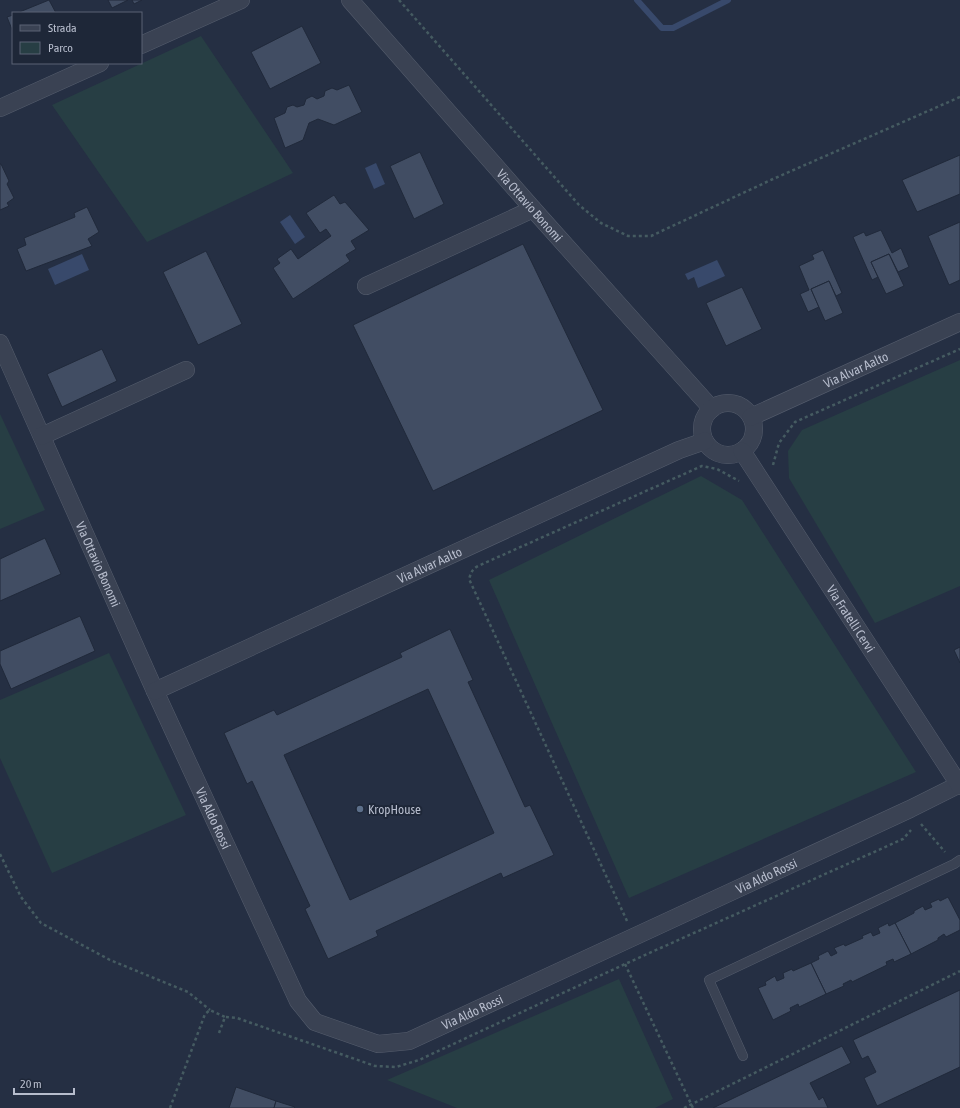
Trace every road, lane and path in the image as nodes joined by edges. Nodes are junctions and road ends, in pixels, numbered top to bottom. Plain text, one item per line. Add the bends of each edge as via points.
1 (241, 0) edge
2 (350, 0) edge
3 (399, 0) edge
4 (142, 45) edge
5 (98, 64) edge
6 (960, 97) edge
7 (0, 108) edge
8 (533, 208) junction
9 (366, 286) dead end
10 (960, 322) edge
11 (0, 343) edge
12 (960, 349) edge
13 (186, 370) dead end
14 (712, 409) junction
15 (751, 417) junction
16 (42, 436) junction
17 (705, 441) junction
18 (742, 451) junction
19 (759, 476) junction
20 (155, 691) junction
21 (960, 785) edge
22 (910, 809) junction
23 (0, 854) edge
24 (957, 862) edge
25 (634, 936) junction
26 (643, 956) dead end
27 (625, 964) dead end
28 (960, 972) edge
29 (210, 1010) junction
30 (225, 1018) dead end
31 (743, 1056) dead end
32 (691, 1104) junction
33 (170, 1108) edge
34 (684, 1108) edge
35 (693, 1108) edge

1 - 4 street
2 - 8 street, Via Ottavio Bonomi
3 - 6 path via 579,205 601,223 628,236 651,236
5 - 7 street
8 - 9 street
8 - 14 street, Via Ottavio Bonomi
10 - 15 street, Via Alvar Aalto
11 - 16 street, Via Ottavio Bonomi
12 - 19 path via 795,422 779,443 773,466
13 - 16 street
14 - 15 street via 726,403 734,404 741,406
14 - 17 street via 702,424
15 - 18 street via 754,424 752,440
16 - 20 street, Via Ottavio Bonomi
17 - 18 street via 717,453 726,455
17 - 20 street, Via Alvar Aalto
18 - 19 street, Via Fratelli Cervi
19 - 21 street, Via Fratelli Cervi
19 - 25 path via 745,485 717,469 702,466 478,566 471,573 473,586
20 - 25 street, Via Aldo Rossi via 298,1001 315,1022 378,1044 409,1041
21 - 22 street, Via Aldo Rossi
22 - 24 path
22 - 25 street, Via Aldo Rossi
23 - 29 path via 21,897 41,923 110,960 188,992
24 - 31 lane via 709,980
25 - 26 path
27 - 32 path
28 - 32 path
29 - 30 path
29 - 33 path via 205,1014
32 - 34 path
32 - 35 path

